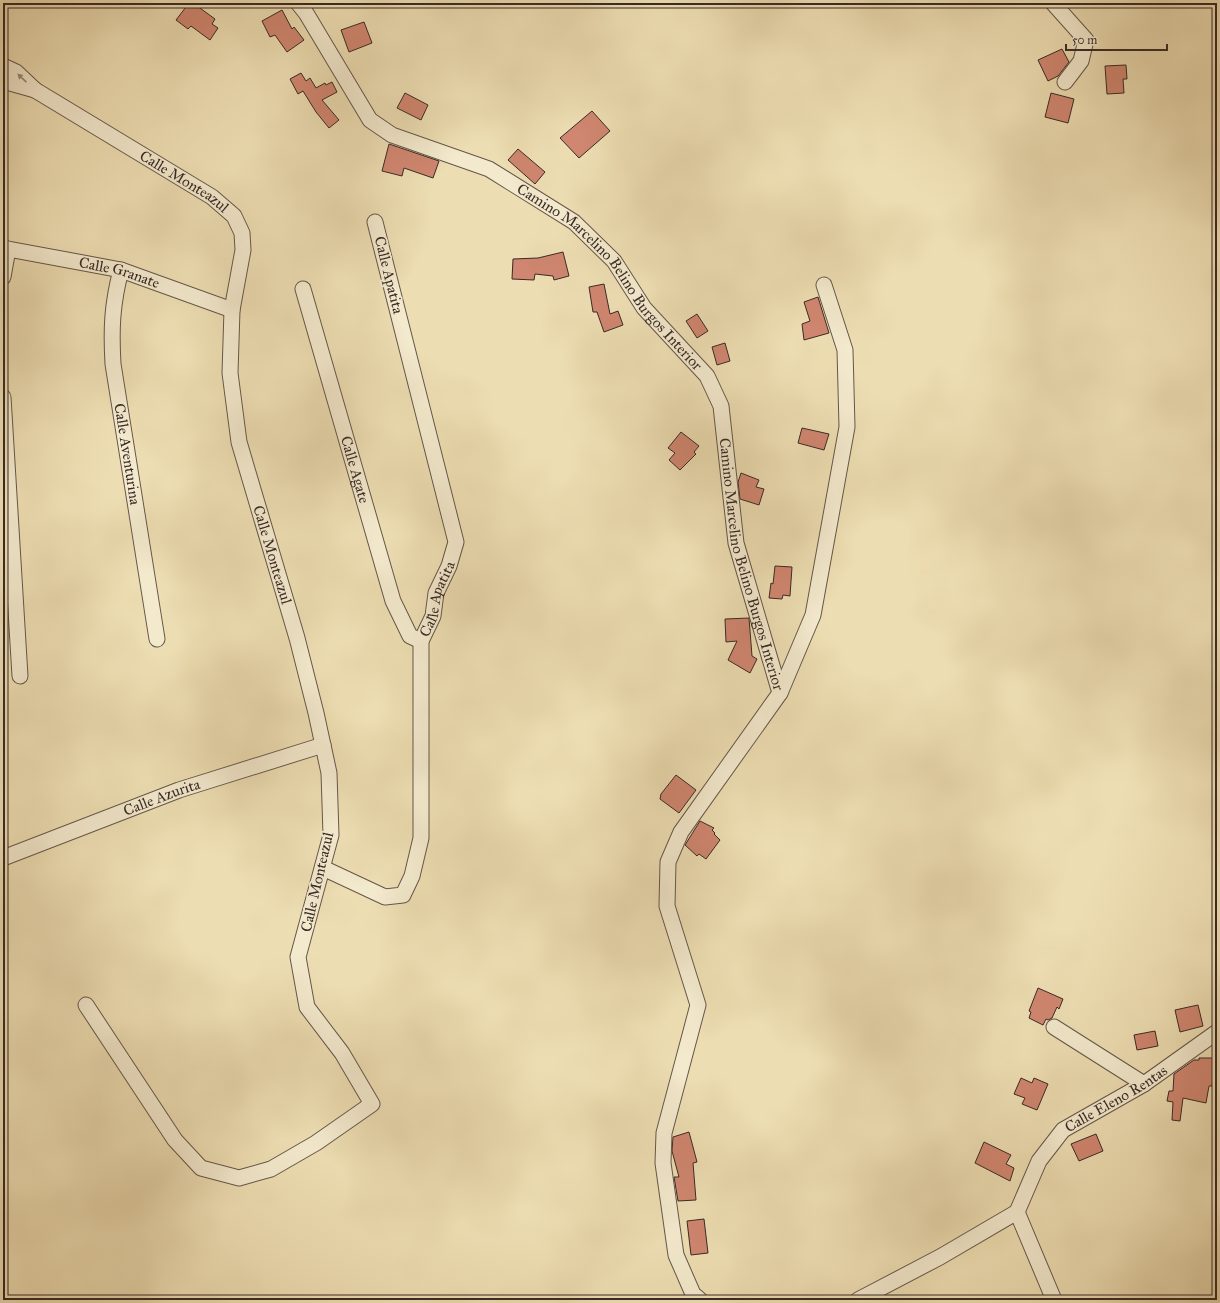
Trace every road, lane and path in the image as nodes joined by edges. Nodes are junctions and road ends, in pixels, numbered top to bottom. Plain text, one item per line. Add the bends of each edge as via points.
1 (298, 3) edge
2 (1053, 3) edge
3 (3, 66) edge
4 (3, 82) edge
5 (1065, 82) dead end
6 (35, 90) junction
7 (375, 222) dead end
8 (6, 249) edge
9 (121, 270) junction
10 (3, 277) edge
11 (824, 285) dead end
12 (303, 289) dead end
13 (232, 310) junction
14 (3, 397) edge
15 (157, 639) dead end
16 (421, 641) junction
17 (20, 676) dead end
18 (780, 693) junction
19 (323, 745) junction
20 (3, 858) edge
21 (323, 868) junction
22 (86, 1005) dead end
23 (1054, 1026) dead end
24 (1217, 1032) edge
25 (1144, 1084) junction
26 (1017, 1212) junction
27 (700, 1300) edge
28 (858, 1300) edge
29 (1054, 1300) edge

1 - 18 street, Camino Marcelino Belino Burgos Interior via 370,120 392,135 489,169 574,222 614,261 644,308 707,376 721,406 736,543
2 - 5 street via 1086,40 1081,61
6 -> 3 street, Calle Monteazul via 16,72
4 - 6 street, Calle Monteazul
6 - 13 street, Calle Monteazul via 212,197 234,216 242,232 243,250
7 - 16 street, Calle Apatita via 456,542 449,566 436,593 433,616
8 - 9 street, Calle Granate
8 - 10 street
9 - 13 street, Calle Granate
9 - 15 street, Calle Aventurina via 114,298 111,330 113,364
11 - 18 street via 845,350 847,427 813,615
12 - 16 street, Calle Agate via 393,601 410,636
13 - 19 street, Calle Monteazul via 230,373 239,442 296,638
14 - 17 street
16 - 21 street, Calle Apatita via 421,838 412,876 403,896 385,897
18 - 27 street, Camino Marcelino Belino Burgos Interior via 681,832 668,862 667,906 698,1005 664,1133 663,1163 676,1256 693,1294
19 - 20 street, Calle Azurita via 179,790
19 - 21 street, Calle Monteazul via 329,773 331,835
21 - 22 street, Calle Monteazul via 298,957 307,1007 342,1053 372,1104 316,1143 271,1169 239,1178 201,1168 175,1140
23 - 25 street
24 - 25 street, Calle Eleno Rentas
25 - 26 street, Calle Eleno Rentas via 1063,1130 1039,1161
26 - 28 street via 940,1258
26 - 29 street

